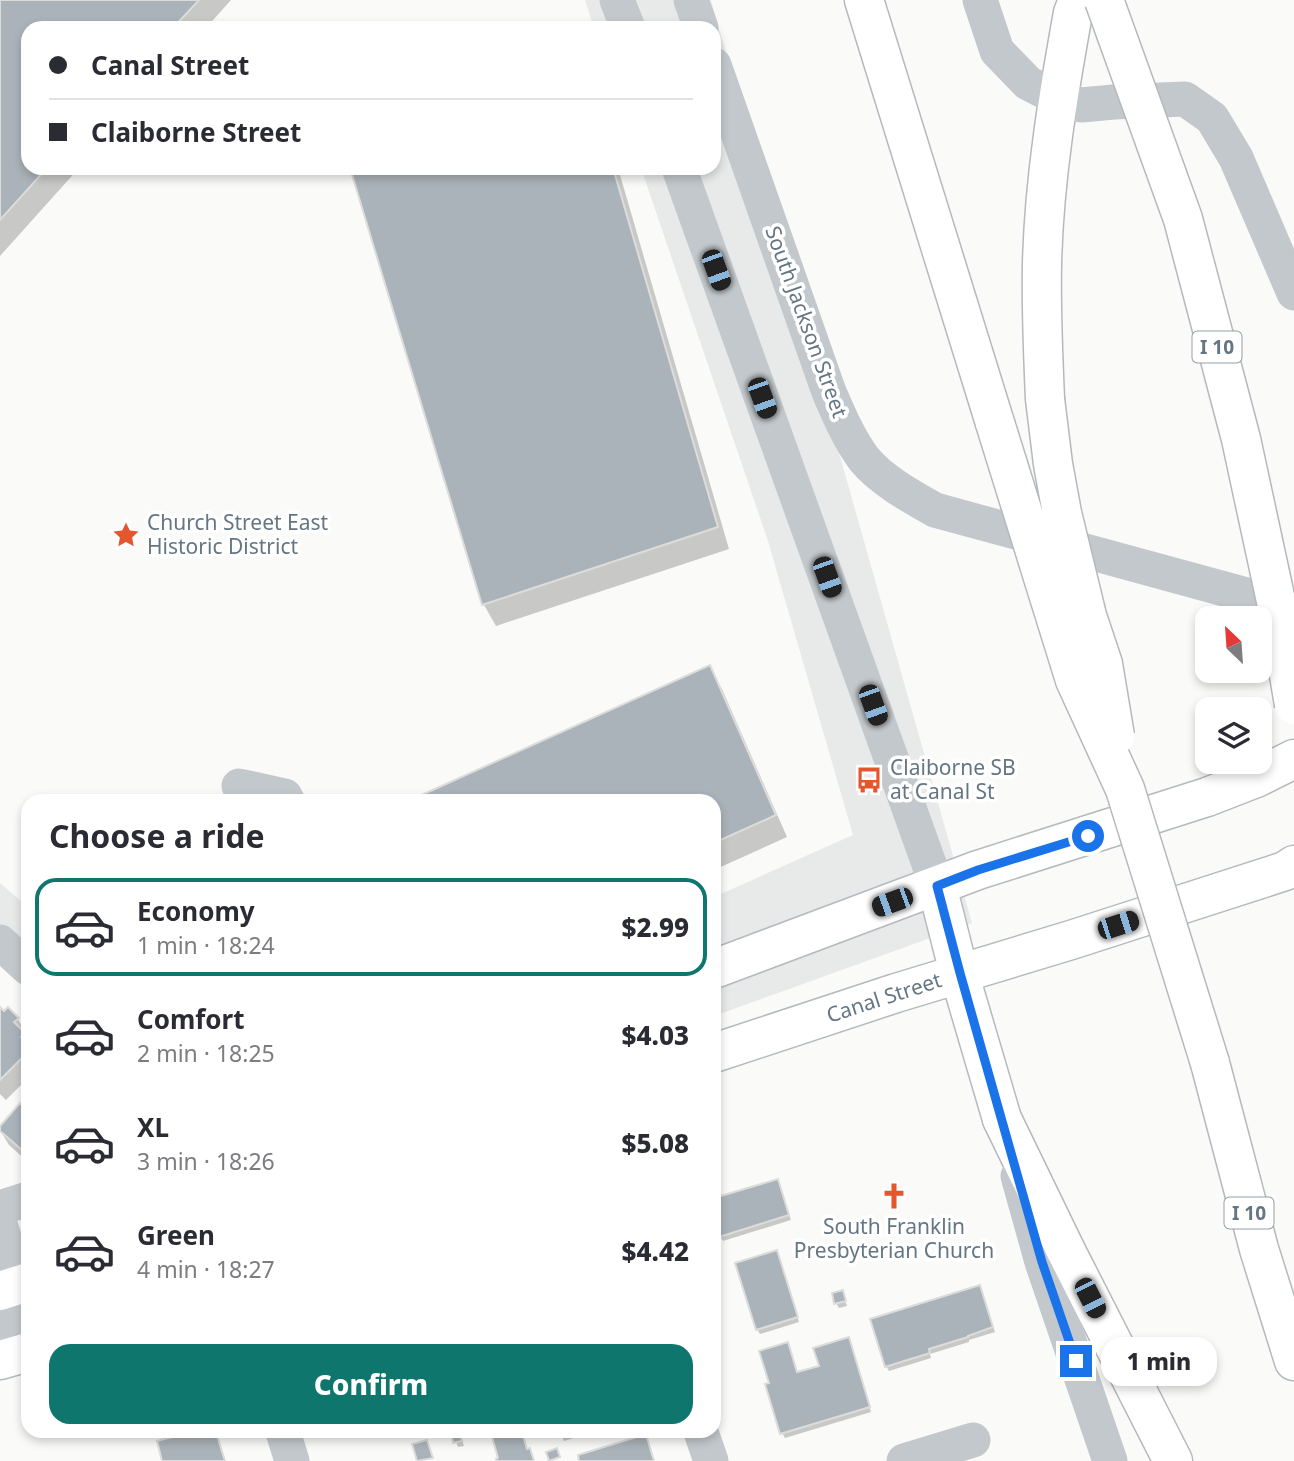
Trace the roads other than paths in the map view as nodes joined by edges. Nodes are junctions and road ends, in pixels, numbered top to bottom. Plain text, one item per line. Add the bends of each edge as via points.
1 (617, 0) edge
2 (691, 0) edge
3 (864, 0) edge
4 (980, 0) edge
5 (1078, 0) edge
6 (1104, 0) edge
7 (625, 21) edge
8 (698, 21) edge
9 (721, 85) edge
10 (1057, 98) junction
11 (682, 175) edge
12 (1294, 293) edge
13 (1294, 607) edge
14 (1294, 705) edge
15 (1294, 759) edge
16 (237, 782) edge
17 (1125, 789) junction
18 (278, 794) edge
19 (1294, 865) edge
20 (937, 886) junction
21 (0, 942) edge
22 (21, 962) edge
23 (721, 966) edge
24 (960, 973) junction
25 (721, 1051) edge
26 (1002, 1119) junction
27 (21, 1201) edge
28 (0, 1208) edge
29 (0, 1224) edge
30 (19, 1294) edge
31 (0, 1326) edge
32 (21, 1354) edge
33 (0, 1360) edge
34 (1294, 1361) edge
35 (285, 1438) edge
36 (703, 1438) edge
37 (973, 1440) dead end
38 (292, 1461) edge
39 (711, 1461) edge
40 (904, 1461) edge
41 (1110, 1461) edge
42 (1172, 1461) edge

1 - 7 street
2 - 8 street
3 - 17 main road, I 10, bridge via 1075,680
4 - 10 street via 997,51 1028,83
5 - 10 main road
6 - 14 main road, I 10, bridge via 1183,219 1241,439
9 - 13 street, South Jackson Street via 829,392 865,461 935,510
10 - 12 street via 1081,105 1185,99 1212,118 1236,158
10 - 17 main road, bridge via 1042,261 1045,399 1062,513 1103,664
11 - 20 street
15 - 20 main road via 1207,797
16 - 18 street
17 - 34 main road, I 10, bridge via 1210,1063
19 - 24 main road, Canal Street
20 - 23 main road
20 - 24 main road
21 - 22 street
24 - 25 main road, Canal Street
24 - 26 main road
26 - 41 street via 1042,1262
26 - 42 main road
27 - 28 street
29 - 30 street
30 - 31 street
32 - 33 main road
35 - 38 street
36 - 39 street
37 - 40 street

